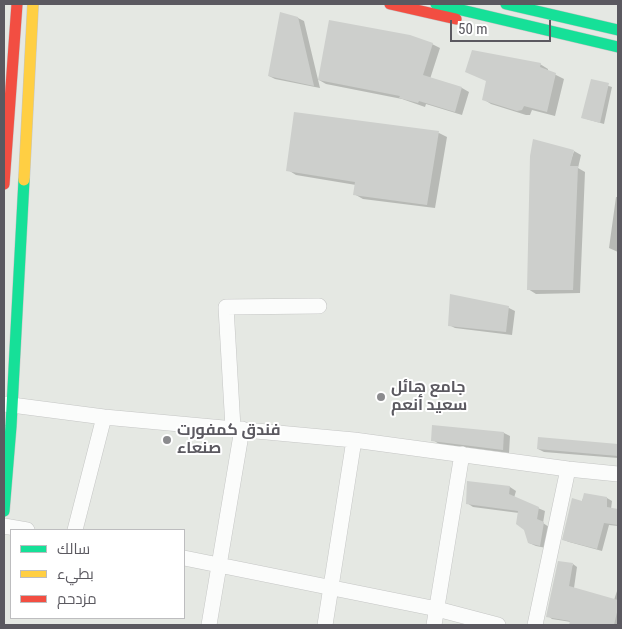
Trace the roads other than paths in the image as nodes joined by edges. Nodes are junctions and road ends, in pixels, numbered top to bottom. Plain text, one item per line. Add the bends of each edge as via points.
1 (17, 4) edge
2 (33, 4) edge
3 (390, 4) edge
4 (436, 4) edge
5 (506, 4) edge
6 (550, 4) edge
7 (10, 18) edge
8 (618, 24) edge
9 (618, 30) edge
10 (618, 46) edge
11 (618, 52) edge
12 (4, 184) edge
13 (319, 306) dead end
14 (8, 404) edge
15 (104, 417) junction
16 (7, 426) edge
17 (237, 428) junction
18 (354, 440) junction
19 (462, 454) junction
20 (568, 469) junction
21 (618, 474) edge
22 (4, 511) edge
23 (4, 526) edge
24 (22, 529) edge
25 (75, 529) edge
26 (185, 558) edge
27 (219, 564) junction
28 (331, 586) junction
29 (437, 609) junction
30 (210, 625) edge
31 (325, 625) edge
32 (434, 625) edge
33 (498, 625) edge
34 (535, 625) edge

1 - 7 main road
2 - 14 main road
3 - 11 main road via 586,49
4 - 10 main road
5 - 9 main road
6 - 8 main road via 595,14
7 - 12 main road
13 - 17 street via 226,307
14 - 15 street
14 - 16 main road
15 - 17 street
15 - 25 street
16 - 22 main road
17 - 18 street
17 - 27 street
18 - 19 street
18 - 28 street
19 - 20 street
19 - 29 street
20 - 21 street
20 - 34 street
23 - 24 street
26 - 27 street
27 - 28 street
27 - 30 street
28 - 29 street
28 - 31 street
29 - 32 street
29 - 33 street

